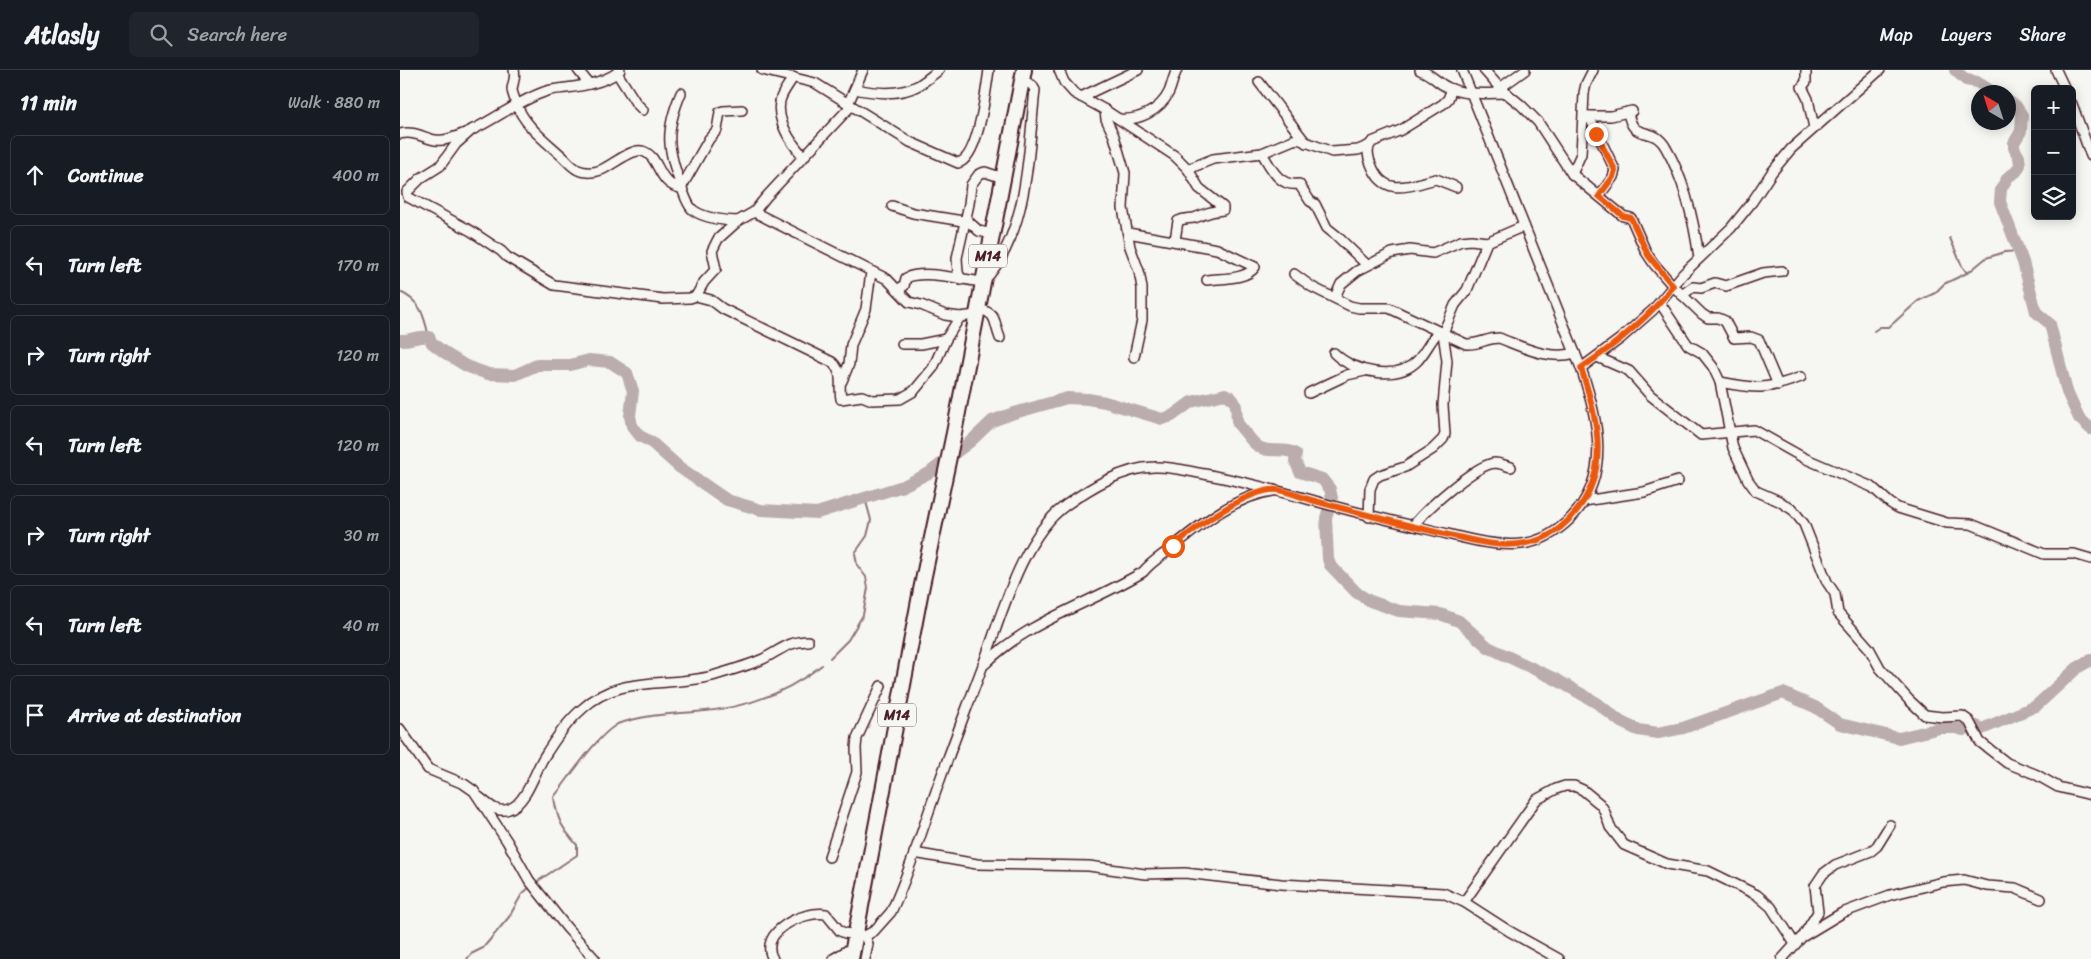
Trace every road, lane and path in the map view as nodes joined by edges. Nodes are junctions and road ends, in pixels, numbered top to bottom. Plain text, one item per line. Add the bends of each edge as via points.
1 (514, 70) edge
2 (578, 70) edge
3 (762, 70) edge
4 (862, 70) edge
5 (939, 70) edge
6 (989, 70) edge
7 (1059, 70) edge
8 (1138, 70) edge
9 (1177, 70) edge
10 (1420, 70) edge
11 (1462, 70) edge
12 (1484, 70) edge
13 (1525, 70) edge
14 (1593, 70) edge
15 (1806, 70) edge
16 (1880, 70) edge
17 (2056, 70) edge
18 (619, 71) edge
19 (1023, 75) edge
20 (793, 77) junction
21 (1259, 82) dead end
22 (589, 84) junction
23 (2063, 85) edge
24 (855, 89) junction
25 (1452, 89) junction
26 (1504, 91) junction
27 (681, 93) dead end
28 (1472, 93) junction
29 (1081, 97) junction
30 (516, 104) junction
31 (849, 105) junction
32 (643, 110) dead end
33 (742, 110) dead end
34 (1105, 110) junction
35 (2076, 115) edge
36 (1586, 116) junction
37 (1118, 119) junction
38 (1814, 128) junction
39 (473, 129) junction
40 (400, 134) edge
41 (1306, 143) junction
42 (1368, 146) junction
43 (1262, 153) junction
44 (2091, 156) edge
45 (804, 158) junction
46 (1188, 169) junction
47 (1572, 174) junction
48 (1003, 178) junction
49 (1456, 187) dead end
50 (682, 188) junction
51 (1599, 196) junction
52 (892, 206) dead end
53 (754, 212) junction
54 (738, 221) junction
55 (965, 221) junction
56 (1524, 226) junction
57 (1128, 233) junction
58 (992, 234) junction
59 (1175, 240) junction
60 (1488, 242) junction
61 (1699, 258) junction
62 (1367, 265) junction
63 (1782, 271) dead end
64 (871, 272) junction
65 (1294, 274) dead end
66 (961, 280) junction
67 (1207, 280) dead end
68 (983, 282) junction
69 (1673, 286) junction
70 (898, 289) junction
71 (1682, 295) junction
72 (696, 296) junction
73 (1335, 297) junction
74 (1660, 302) junction
75 (977, 312) junction
76 (960, 317) junction
77 (1440, 332) junction
78 (1000, 338) dead end
79 (946, 339) junction
80 (902, 344) dead end
81 (1334, 353) dead end
82 (1575, 353) junction
83 (1134, 357) dead end
84 (1597, 357) junction
85 (1581, 368) junction
86 (1372, 370) junction
87 (1801, 377) dead end
88 (842, 381) junction
89 (1720, 382) junction
90 (1778, 385) junction
91 (1309, 393) dead end
92 (1730, 433) junction
93 (1511, 467) dead end
94 (1678, 481) dead end
95 (1278, 490) junction
96 (1584, 502) junction
97 (1369, 517) junction
98 (1413, 526) junction
99 (2091, 559) edge
100 (808, 641) dead end
101 (983, 666) junction
102 (881, 686) dead end
103 (400, 729) edge
104 (2091, 795) edge
105 (479, 798) junction
106 (1890, 825) dead end
107 (914, 853) junction
108 (830, 857) dead end
109 (2041, 899) dead end
110 (1464, 902) junction
111 (1798, 940) junction
112 (856, 944) edge
113 (595, 959) edge
114 (773, 959) edge
115 (833, 959) edge
116 (866, 959) edge
117 (1559, 959) edge
118 (1782, 959) edge

1 - 30 street via 512,89
2 - 22 street
3 - 20 street
4 - 24 street
5 - 24 street via 903,91 876,93
6 - 31 street via 987,97 979,128 967,157 961,162 950,161 910,142
7 - 29 street via 1070,90
8 - 29 street
9 - 37 street via 1168,93 1153,111 1131,120
10 - 25 street
11 - 28 street
12 - 26 street
13 - 26 street
14 - 36 street via 1586,84
15 - 38 street via 1806,82 1802,87
16 - 38 street
17 - 23 street
18 - 22 street
18 - 32 street
19 - 48 highway, M14
19 - 68 street via 1035,90 1026,180 1020,208 1004,250 994,270
20 - 31 street via 823,87
20 - 45 street via 782,95 780,112 788,137
21 - 41 street
22 - 30 street via 545,91
24 - 31 street
25 - 28 street
25 - 42 street via 1443,104
26 - 28 street
26 - 47 street via 1538,122
27 - 50 street via 668,140
28 - 56 street
29 - 34 street
30 - 39 street
30 - 50 street via 538,136 579,170 595,172 630,153 642,151 667,182
31 - 45 street
33 - 50 street via 720,112 716,130
34 - 37 street
34 - 57 street via 1125,173 1124,208
35 - 44 street
36 - 47 street via 1581,154
36 - 51 street via 1615,170
36 - 61 street via 1630,112 1634,129 1654,135 1666,147 1686,196
37 - 46 street via 1161,145
38 - 61 street via 1782,160 1731,228
39 - 40 street via 441,141 413,132
39 - 72 street via 456,144 440,166 407,192 408,197 471,231 507,257 554,284 662,299
41 - 42 street via 1332,152
41 - 43 street via 1293,140
42 - 49 street via 1374,172 1385,184 1398,188 1436,179
43 - 46 street via 1213,159
43 - 62 street via 1284,183 1302,187 1327,228
45 - 53 street
46 - 59 street via 1199,188 1224,208 1182,218 1178,221
47 - 51 street
48 - 55 street via 985,172 976,177 970,185 970,204
48 - 58 highway, M14
50 - 54 street via 693,210
51 - 69 street via 1623,216 1631,218 1648,255
52 - 55 street
53 - 54 street
53 - 64 street
54 - 72 street via 714,246 712,257 716,269
55 - 58 street via 971,222 979,231
55 - 66 street via 957,265
56 - 60 street
56 - 82 street
57 - 59 street
57 - 83 street via 1139,271 1143,302
58 - 68 highway, M14
59 - 67 street via 1217,249 1255,267 1238,276
60 - 62 street via 1462,241 1428,253 1400,251
60 - 77 street via 1467,290 1454,305
61 - 69 street
62 - 73 street via 1341,284
63 - 71 street via 1763,273 1726,286 1715,283 1693,287
64 - 70 street
64 - 88 street via 866,309 851,345 849,364
65 - 73 street via 1312,288
66 - 68 street
66 - 70 street via 907,276 904,286
68 - 75 highway, M14
69 - 71 street
69 - 74 street
70 - 76 street via 909,302
71 - 90 street via 1708,318 1725,321 1734,338 1759,340
72 - 88 street via 711,300 723,309 832,362
73 - 77 street via 1357,308 1389,308
74 - 84 street
74 - 89 street via 1688,344 1708,359
75 - 76 street
75 - 78 street via 988,311 993,315
75 - 112 highway, M14 via 921,590
76 - 79 street
77 - 82 street via 1472,345 1498,338 1545,354 1561,356
77 - 86 street via 1422,356 1406,369 1390,372
77 - 97 street via 1447,361 1443,405 1445,434 1433,448 1405,467 1374,479 1370,489
79 - 80 street
79 - 88 street via 925,380 900,399 872,400 862,396 841,399
81 - 86 street via 1349,364
82 - 85 street
84 - 85 street
84 - 92 street via 1629,371 1650,396 1701,435
85 - 96 street via 1592,400 1598,442 1595,474
86 - 91 street via 1347,375
87 - 90 street
89 - 90 street via 1753,388
89 - 92 street
92 - 99 street via 1754,430 1804,458 1872,487 1898,508 1947,523 1971,524 2044,554 2074,554
92 - 104 street via 1742,470 1756,491 1779,500 1804,524 1834,594 1838,613 1909,700 1925,714 1958,716 1970,723 1977,738 2006,763 2058,787
93 - 98 street via 1496,463 1487,466 1429,507
94 - 96 street via 1644,492
95 - 97 street
95 - 101 street via 1260,492 1241,500 1188,534 1143,572 1022,634 996,652
95 - 101 street via 1154,467 1119,475 1086,493 1058,512 1037,536 1017,576
96 - 98 street via 1550,535 1524,544 1490,544
97 - 98 street
100 - 105 street via 796,641 763,658 712,676 640,683 605,692 575,714 558,736 520,803 503,811
101 - 107 street
102 - 108 street via 858,738 857,772
103 - 105 street via 428,769 464,784
105 - 113 street via 529,880
106 - 111 street via 1871,851 1835,865 1822,874 1816,886 1818,912
107 - 110 street via 977,864 1089,866 1145,874 1185,873 1281,884 1423,891 1443,893
107 - 112 street via 891,912 874,931
109 - 111 street via 2015,888 1964,880 1943,882 1872,901 1828,920
110 - 111 street via 1536,800 1556,789 1574,786 1600,804 1610,827 1624,845 1667,864 1708,871 1757,895
110 - 117 street
111 - 118 street
112 - 114 street via 826,914 808,915 796,919 775,934 769,952
112 - 115 street
112 - 116 street via 868,944

